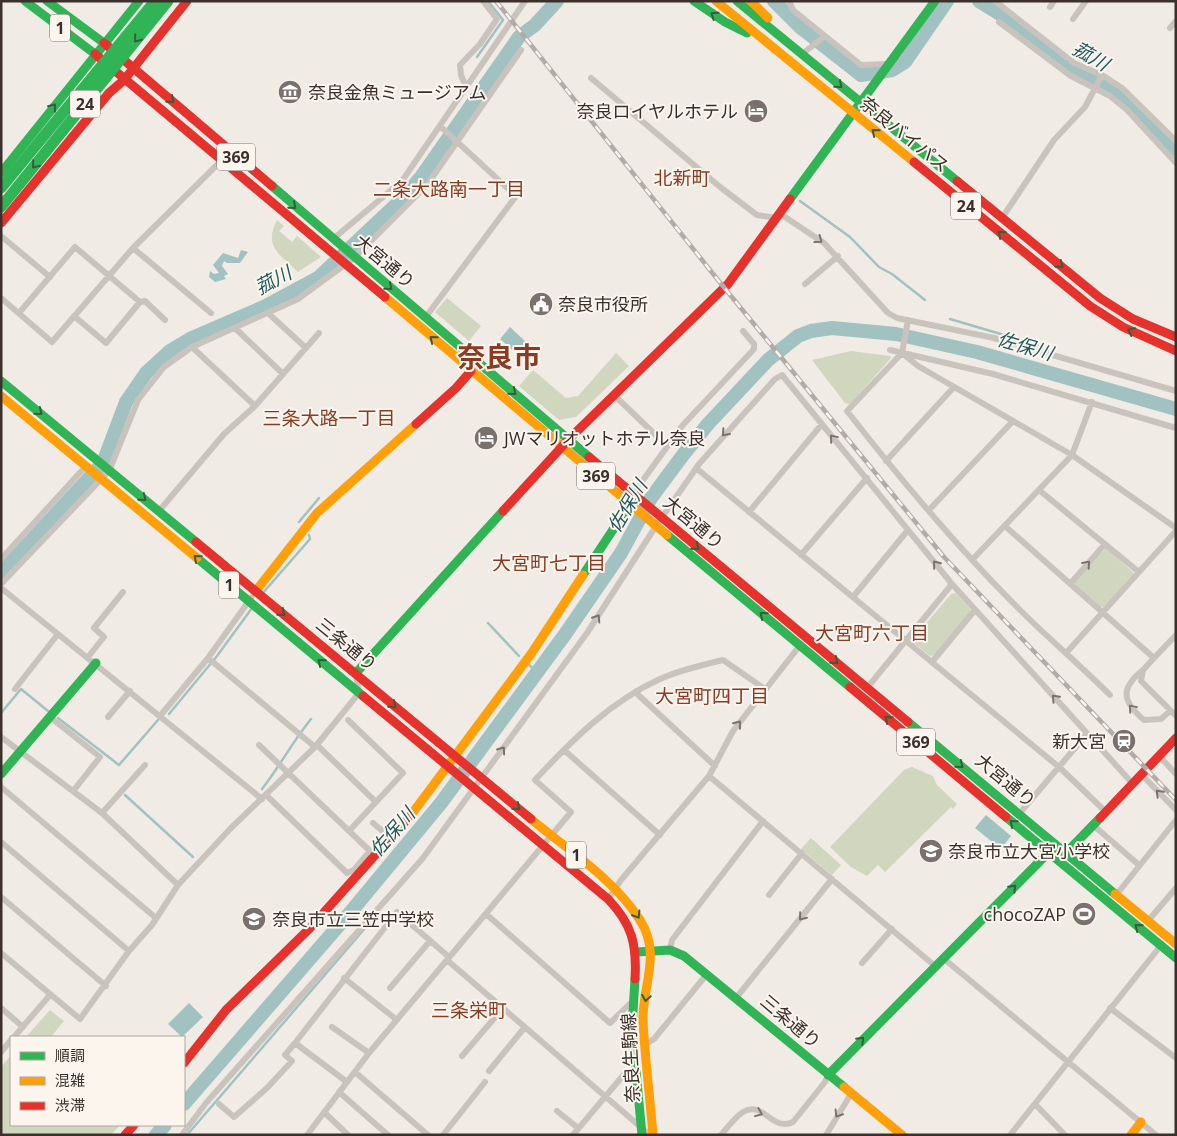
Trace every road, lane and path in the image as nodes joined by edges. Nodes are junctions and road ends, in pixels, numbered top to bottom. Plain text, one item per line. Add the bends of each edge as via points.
1 (25, 1) edge
2 (47, 1) edge
3 (155, 1) edge
4 (168, 1) edge
5 (187, 1) edge
6 (194, 1) edge
7 (483, 1) edge
8 (525, 1) edge
9 (694, 1) edge
10 (716, 1) edge
11 (737, 1) edge
12 (789, 1) edge
13 (935, 1) edge
14 (996, 1) edge
15 (1086, 1) edge
16 (137, 3) edge
17 (758, 4) edge
18 (1073, 18) dead end
19 (1176, 21) edge
20 (999, 22) dead end
21 (168, 23) junction
22 (1170, 28) dead end
23 (825, 36) junction
24 (104, 43) junction
25 (767, 43) junction
26 (521, 50) dead end
27 (95, 54) junction
28 (802, 54) junction
29 (887, 65) junction
30 (134, 68) junction
31 (1102, 75) junction
32 (592, 78) dead end
33 (124, 80) junction
34 (466, 87) junction
35 (1094, 88) junction
36 (860, 102) junction
37 (851, 113) junction
38 (440, 126) junction
39 (1176, 141) edge
40 (458, 142) junction
41 (223, 159) junction
42 (1176, 163) edge
43 (3, 167) edge
44 (1, 188) edge
45 (1, 207) edge
46 (778, 215) junction
47 (1002, 218) junction
48 (1, 223) edge
49 (1, 236) edge
50 (334, 246) junction
51 (133, 248) junction
52 (838, 256) junction
53 (349, 260) junction
54 (109, 275) junction
55 (50, 277) junction
56 (805, 284) dead end
57 (1, 298) edge
58 (140, 302) junction
59 (19, 313) junction
60 (211, 313) dead end
61 (268, 313) junction
62 (74, 316) junction
63 (165, 320) dead end
64 (908, 321) junction
65 (421, 322) junction
66 (235, 328) junction
67 (743, 331) dead end
68 (319, 333) dead end
69 (1176, 337) edge
70 (192, 347) junction
71 (306, 348) junction
72 (890, 350) dead end
73 (902, 351) junction
74 (1176, 351) edge
75 (471, 371) junction
76 (283, 374) junction
77 (1, 380) edge
78 (954, 387) junction
79 (1176, 392) edge
80 (614, 395) junction
81 (1, 396) edge
82 (1092, 402) junction
83 (255, 406) junction
84 (1013, 421) junction
85 (822, 424) junction
86 (1176, 428) edge
87 (565, 443) junction
88 (667, 446) junction
89 (1072, 455) junction
90 (886, 461) junction
91 (90, 464) junction
92 (696, 468) junction
93 (104, 473) junction
94 (867, 478) junction
95 (1039, 490) junction
96 (633, 500) junction
97 (929, 510) junction
98 (159, 511) junction
99 (749, 512) junction
100 (657, 521) junction
101 (1004, 526) junction
102 (908, 530) junction
103 (1176, 530) edge
104 (1105, 544) junction
105 (802, 555) junction
106 (1, 559) edge
107 (972, 560) junction
108 (1139, 572) junction
109 (1, 584) edge
110 (952, 584) junction
111 (1070, 584) junction
112 (1, 588) edge
113 (123, 592) dead end
114 (252, 597) junction
115 (854, 597) junction
116 (975, 610) junction
117 (1101, 612) junction
118 (58, 634) junction
119 (1176, 634) edge
120 (803, 641) junction
121 (906, 641) junction
122 (1066, 652) junction
123 (208, 658) junction
124 (1154, 658) junction
125 (92, 660) junction
126 (932, 662) junction
127 (1143, 670) junction
128 (356, 673) junction
129 (867, 688) junction
130 (765, 689) junction
131 (15, 690) dead end
132 (130, 691) junction
133 (635, 692) junction
134 (359, 693) junction
135 (1110, 695) dead end
136 (1170, 710) junction
137 (160, 716) junction
138 (1176, 716) edge
139 (50, 717) junction
140 (108, 717) dead end
141 (348, 720) dead end
142 (1086, 735) junction
143 (1, 737) edge
144 (1176, 738) edge
145 (259, 745) dead end
146 (316, 746) junction
147 (564, 750) junction
148 (20, 751) junction
149 (1159, 756) junction
150 (456, 757) junction
151 (145, 765) dead end
152 (715, 766) junction
153 (448, 767) junction
154 (1058, 767) junction
155 (289, 772) junction
156 (1, 774) edge
157 (1176, 774) edge
158 (1142, 775) junction
159 (709, 776) junction
160 (480, 778) junction
161 (1133, 784) junction
162 (1, 787) edge
163 (472, 788) junction
164 (74, 790) junction
165 (264, 797) junction
166 (376, 802) junction
167 (1176, 810) edge
168 (1106, 812) junction
169 (102, 813) junction
170 (1019, 814) junction
171 (1176, 820) edge
172 (763, 821) junction
173 (373, 823) dead end
174 (1092, 825) junction
175 (349, 831) junction
176 (551, 834) junction
177 (660, 835) junction
178 (392, 839) junction
179 (1, 842) edge
180 (542, 846) junction
181 (1066, 852) junction
182 (802, 853) junction
183 (1050, 854) junction
184 (1139, 865) junction
185 (832, 879) junction
186 (178, 885) junction
187 (1176, 888) edge
188 (616, 889) junction
189 (769, 894) dead end
190 (1117, 894) junction
191 (1, 897) edge
192 (608, 899) junction
193 (486, 914) junction
194 (156, 918) junction
195 (1148, 921) junction
196 (892, 929) junction
197 (430, 941) junction
198 (1168, 942) edge
199 (651, 950) junction
200 (670, 950) junction
201 (129, 951) junction
202 (637, 952) junction
203 (1, 953) edge
204 (448, 958) junction
205 (1176, 958) edge
206 (939, 962) junction
207 (862, 963) dead end
208 (707, 974) junction
209 (344, 978) junction
210 (106, 986) junction
211 (390, 988) dead end
212 (50, 995) junction
213 (736, 998) junction
214 (635, 1000) junction
215 (1, 1008) edge
216 (503, 1008) junction
217 (1110, 1008) junction
218 (397, 1020) junction
219 (23, 1027) junction
220 (332, 1027) dead end
221 (525, 1027) junction
222 (15, 1036) edge
223 (10, 1041) edge
224 (295, 1043) junction
225 (644, 1045) junction
226 (1, 1052) edge
227 (369, 1054) junction
228 (462, 1056) dead end
229 (1176, 1058) edge
230 (185, 1062) edge
231 (1068, 1062) junction
232 (635, 1069) junction
233 (489, 1070) dead end
234 (354, 1072) junction
235 (828, 1075) junction
236 (347, 1082) junction
237 (485, 1082) dead end
238 (339, 1092) junction
239 (851, 1094) junction
240 (605, 1097) junction
241 (220, 1104) dead end
242 (1035, 1104) junction
243 (557, 1111) dead end
244 (324, 1112) junction
245 (1142, 1122) junction
246 (578, 1128) junction
247 (646, 1133) edge
248 (427, 1134) edge
249 (182, 1135) edge
250 (307, 1135) edge
251 (348, 1135) edge
252 (388, 1135) edge
253 (418, 1135) edge
254 (443, 1135) edge
255 (573, 1135) edge
256 (721, 1135) edge
257 (826, 1135) edge
258 (902, 1135) edge
259 (1010, 1135) edge
260 (1065, 1135) edge
261 (1131, 1135) edge
262 (1156, 1135) edge

1 - 27 main road, 1
2 - 24 main road, 1
3 - 44 main road, 24, bridge
4 -> 45 main road, 24, bridge
5 - 21 main road
6 - 21 street
7 - 34 street via 497,19 460,65
8 - 34 street
25 -> 9 main road via 725,22
10 - 25 main road, 奈良バイパス / 24
11 - 28 main road, 奈良バイパス / 24
12 - 23 street via 793,10
13 - 29 main road
14 - 31 street via 1074,63
15 - 18 street
16 - 24 main road
17 - 28 main road
19 - 22 street
20 - 35 street via 1071,76
21 - 30 main road
23 - 28 street
23 - 29 street via 861,65
24 - 27 main road
24 - 30 main road, 大宮通り / 369
25 - 37 main road, 奈良バイパス / 24
26 - 40 street
27 - 33 main road, 大宮通り / 369
43 -> 27 main road
28 -> 36 main road, 奈良バイパス / 24
29 - 36 main road
30 - 33 main road
30 -> 50 main road, 大宮通り / 369
31 - 35 street
31 - 39 street via 1137,100
32 - 46 street via 757,215
33 - 41 main road, 大宮通り / 369
33 - 48 main road via 109,93
34 - 38 street
35 - 42 street via 1126,110
35 - 47 street via 1085,108 1054,140
36 - 37 main road
36 - 47 main road, 奈良バイパス / 24
37 - 46 main road
74 -> 37 main road, 奈良バイパス / 24 via 1123,327 1090,306
38 - 40 street
38 - 50 street via 402,181
40 - 53 street via 427,185
40 - 65 street via 516,196
41 - 50 main road, 大宮通り / 369
41 - 51 street
46 -> 52 street via 824,243
46 - 80 main road via 728,284
47 -> 69 main road, 奈良バイパス / 24 via 1100,298 1134,319
49 - 55 street
50 - 53 main road, 大宮通り / 369
51 - 54 street
51 - 60 street
52 - 56 street
52 - 64 street via 888,312
53 - 61 street via 298,299
53 - 65 main road, 大宮通り / 369
54 - 55 street via 75,247
54 - 58 street
54 - 62 street
55 - 59 street
57 - 59 street
58 - 62 street via 106,343
58 - 63 street via 146,301
59 - 62 street via 52,342
61 - 66 street
61 - 71 street
64 - 73 street
64 - 79 street via 994,338
75 -> 65 main road, 大宮通り / 369
65 -> 87 main road, 大宮通り / 369
66 - 70 street
66 - 76 street
67 - 88 street via 754,344 754,349
68 - 71 street
70 - 83 street
70 - 93 street via 164,368 138,400
71 - 76 street
72 - 73 street
73 - 78 street via 918,366
73 - 82 street
73 - 90 street via 847,411
75 - 87 main road, 大宮通り / 369
75 - 114 main road via 317,513
76 - 83 street
77 -> 91 main road, 三条通り / 1
78 - 84 street
78 - 90 street
80 - 87 main road
80 - 88 street
81 - 91 main road, 三条通り / 1
82 - 86 street
82 - 89 street
83 - 98 street via 224,434
84 - 89 street
84 - 97 street
85 -> 92 street via 782,375
94 -> 85 street
85 - 99 street
87 - 96 main road, 大宮通り / 369
87 - 128 main road
88 - 96 street
89 - 95 street
89 - 103 street
90 - 97 street
91 - 93 main road, 三条通り / 1
91 - 106 street
92 - 99 street
92 - 100 street
93 -> 98 main road, 三条通り / 1
93 - 109 street
114 -> 93 main road, 三条通り / 1
94 - 102 street
94 - 105 street
95 - 101 street
95 - 104 street
96 - 100 main road, 大宮通り / 369
96 - 150 main road via 531,654
97 - 107 street
98 - 114 main road, 三条通り / 1
99 - 105 street
100 - 120 main road, 大宮通り / 369
160 -> 100 street via 587,633
101 - 107 street
101 - 111 street
110 -> 102 street
102 - 115 street
103 - 108 street
104 - 108 street
111 -> 104 street
105 - 115 street
107 - 122 street
108 - 117 street
110 - 116 street
110 - 121 street
111 - 117 street
112 - 118 street
113 - 125 street via 94,628 104,637
114 - 123 street
114 -> 128 main road, 三条通り / 1
134 -> 114 main road, 三条通り / 1
115 - 121 street
116 - 126 street
142 -> 116 street via 1083,727
117 - 122 street
117 - 124 street
118 - 125 street
118 - 131 street
119 - 124 street
120 -> 129 main road, 大宮通り / 369
120 - 130 street
183 -> 120 main road, 大宮通り / 369
121 - 126 street
121 - 129 street
122 - 135 street
123 - 137 street
123 - 146 street
124 - 127 street
125 - 132 street
125 - 139 main road
126 - 154 street
127 - 136 street via 1140,680
136 -> 127 street via 1161,719 1144,720 1127,702 1126,692
128 - 134 street
128 -> 150 main road, 三条通り / 1
129 -> 170 main road, 大宮通り / 369
130 - 133 street via 723,660 661,679
152 -> 130 street via 733,731
132 - 137 street
132 - 140 street
133 - 147 street via 594,722
133 - 152 street
134 - 146 street
134 - 153 main road, 三条通り / 1
136 - 138 street
137 - 165 street
139 - 148 main road
139 - 164 street via 100,757
141 - 166 street via 403,773
142 - 154 street
142 - 161 street
143 - 148 street
144 - 149 main road
145 - 155 street
146 - 155 street
146 - 166 street
147 - 176 street via 535,780 571,812
147 - 177 street
148 - 156 main road
148 - 164 street
149 - 157 street
149 - 158 main road
150 - 153 main road
150 - 160 main road, 三条通り / 1
151 - 169 street
152 - 159 street
153 - 163 main road, 三条通り / 1
153 - 178 main road
154 - 168 street
154 - 170 street
155 - 165 street
155 - 175 street
158 - 161 main road
167 -> 158 street
159 - 172 street
159 - 177 street
160 - 163 street
160 -> 176 main road, 三条通り / 1
161 - 168 main road
162 - 194 street
163 - 180 main road, 三条通り / 1
163 - 249 street via 423,858 213,1095
164 - 169 street
165 - 175 street via 346,873 354,870 370,850
165 - 186 street via 230,828
166 - 175 street
168 - 174 main road
169 - 186 street
170 - 181 main road, 大宮通り / 369
171 - 184 street
172 - 182 street
172 - 200 street via 672,940
173 - 178 street
174 - 181 main road
174 - 184 street
176 - 180 street
176 - 188 main road, 三条通り / 1
177 - 188 street
178 - 230 main road via 310,928 226,1010
179 - 201 street
180 - 192 main road, 三条通り / 1
180 - 193 street
181 - 183 main road
181 - 190 main road, 大宮通り / 369
182 - 185 street
182 - 189 street
198 -> 183 main road, 大宮通り / 369
206 -> 183 main road
184 - 190 street
185 - 196 street
185 -> 213 street
186 - 194 street
187 - 195 street
188 - 192 street
188 -> 199 main road, 三条通り / 1 via 641,922
190 - 195 main road, 大宮通り / 369
191 - 210 street
192 - 202 main road, 三条通り / 1 via 623,915
193 - 204 street
193 - 214 street via 610,1023
194 - 201 street
195 - 198 main road, 大宮通り / 369
196 - 206 street
196 - 207 street
197 - 204 street
197 - 209 street via 397,912
197 - 211 street
198 - 205 main road, 大宮通り / 369
198 - 217 street
199 - 200 main road, 三条通り
199 - 202 main road, 三条通り
199 -> 225 main road, 奈良生駒線 / 1 via 643,1018
200 - 208 main road, 三条通り via 684,956
201 - 210 street
202 - 214 main road, 奈良生駒線 / 1
203 - 212 street
204 - 216 street
204 - 218 street
206 - 231 street
235 -> 206 main road
208 - 213 main road, 三条通り
208 - 225 street via 654,1039
209 - 218 street
209 - 224 street
210 - 212 street via 80,1020
212 - 219 street
213 - 235 main road, 三条通り
214 - 232 main road, 奈良生駒線 / 1 via 632,1029
215 - 219 street
216 - 221 street
216 - 228 street
217 - 229 street
217 - 231 street
218 - 227 street
219 - 222 street
220 - 227 street
221 - 233 street
221 - 240 street
223 - 226 street
224 - 236 street
224 - 241 street via 285,1056 292,1061 234,1117
225 - 247 main road, 奈良生駒線 / 1
227 - 234 street
231 - 242 street
231 - 245 street
232 - 240 street via 626,1072
232 - 247 main road, 奈良生駒線 / 1
234 - 236 street
234 - 248 street
235 - 239 main road, 三条通り
256 -> 235 street via 749,1109 786,1126 793,1122
236 - 238 street
237 - 254 street
238 - 244 street
238 - 252 street
239 -> 257 street
239 - 258 main road, 三条通り
240 - 246 street
240 - 247 street
242 - 259 street
242 - 260 street
243 - 246 street
244 - 250 street
244 - 251 street
245 - 261 main road
245 - 262 street
246 - 255 street
248 - 253 street

